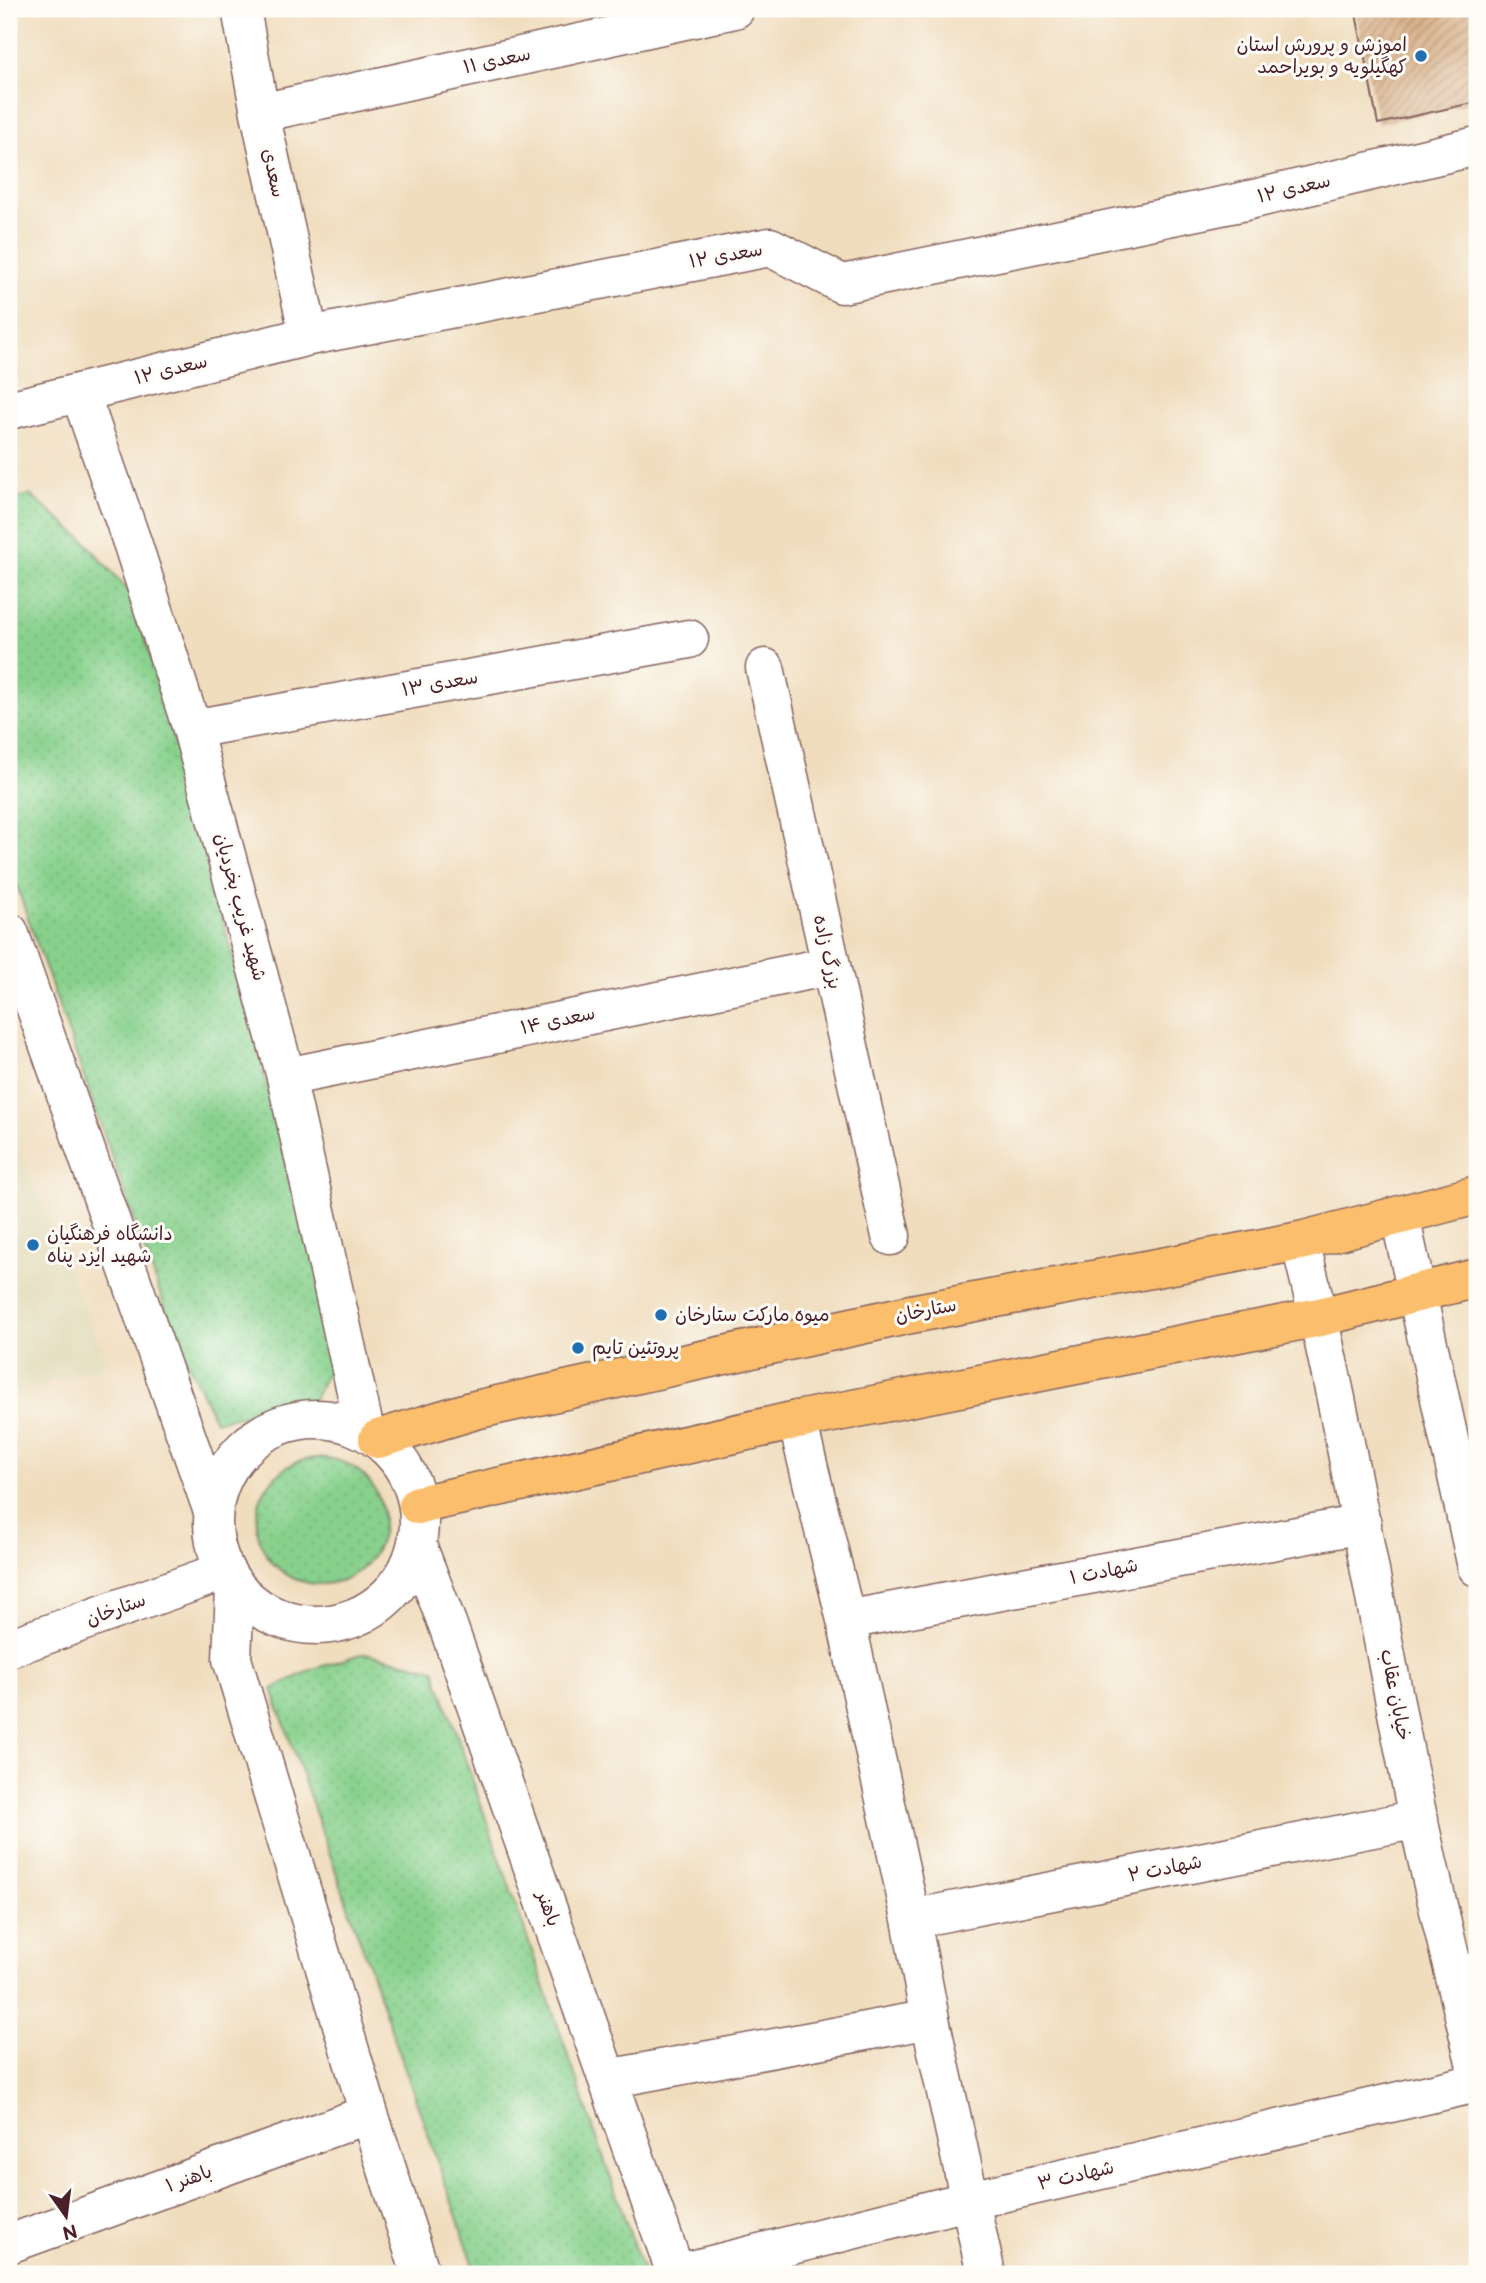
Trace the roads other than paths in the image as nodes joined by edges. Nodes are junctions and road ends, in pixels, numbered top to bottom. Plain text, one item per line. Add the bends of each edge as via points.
1 (242, 9) edge
2 (734, 9) edge
3 (260, 113) junction
4 (1477, 146) edge
5 (309, 336) junction
6 (80, 393) junction
7 (9, 410) edge
8 (689, 639) dead end
9 (765, 668) dead end
10 (192, 729) junction
11 (9, 932) edge
12 (830, 965) junction
13 (286, 1077) junction
14 (1477, 1195) edge
15 (1400, 1216) junction
16 (891, 1236) dead end
17 (1300, 1241) junction
18 (1477, 1278) edge
19 (1417, 1292) junction
20 (1320, 1317) junction
21 (797, 1420) junction
22 (372, 1435) junction
23 (418, 1505) junction
24 (212, 1509) junction
25 (1362, 1524) junction
26 (417, 1545) junction
27 (1477, 1567) edge
28 (229, 1579) junction
29 (846, 1620) junction
30 (9, 1648) edge
31 (1419, 1819) junction
32 (911, 1919) junction
33 (930, 2019) junction
34 (1477, 2071) edge
35 (608, 2079) junction
36 (1477, 2083) edge
37 (369, 2114) junction
38 (971, 2200) junction
39 (9, 2244) edge
40 (421, 2274) edge
41 (676, 2274) edge
42 (986, 2274) edge

1 - 3 street, سعدی
2 - 3 street, سعدی ۱۱
3 - 5 street, سعدی
4 - 5 street, سعدی ۱۲ via 1241,202 842,284 770,247
5 - 6 street, سعدی ۱۲
6 - 7 street, سعدی ۱۲
6 - 10 street, شهید غریب بخردیان
8 - 10 street, سعدی ۱۳
9 - 12 street, بزرگ زاده
10 - 13 street, شهید غریب بخردیان
11 - 24 street
12 - 13 street, سعدی ۱۴
12 - 16 street, بزرگ زاده
13 - 22 street, شهید غریب بخردیان
14 - 15 main road, ستارخان
15 - 17 main road, ستارخان
15 - 19 street
17 - 20 street, خیابان عقاب
17 - 22 main road, ستارخان via 911,1314
18 - 19 main road
19 - 20 main road
19 - 27 street
20 - 21 main road
20 - 25 street, خیابان عقاب
21 - 23 main road
21 - 29 street
22 - 23 street via 397,1457
22 - 24 street via 327,1419 287,1423 251,1441 226,1471
23 - 26 street
24 - 28 street via 213,1541
25 - 29 street, شهادت ۱
25 - 31 street, خیابان عقاب
26 - 28 street via 404,1575 383,1600 355,1618 323,1625 290,1622 260,1610
26 - 35 street, باهنر
28 - 30 street, ستارخان
28 - 37 street via 232,1659
29 - 32 street
31 - 32 street, شهادت ۲
31 - 34 street, خیابان عقاب
32 - 33 street
33 - 35 street
33 - 38 street
35 - 41 street, باهنر
36 - 38 street, شهادت ۳
37 - 39 street, باهنر ۱
37 - 40 street
38 - 41 street, شهادت ۳
38 - 42 street

